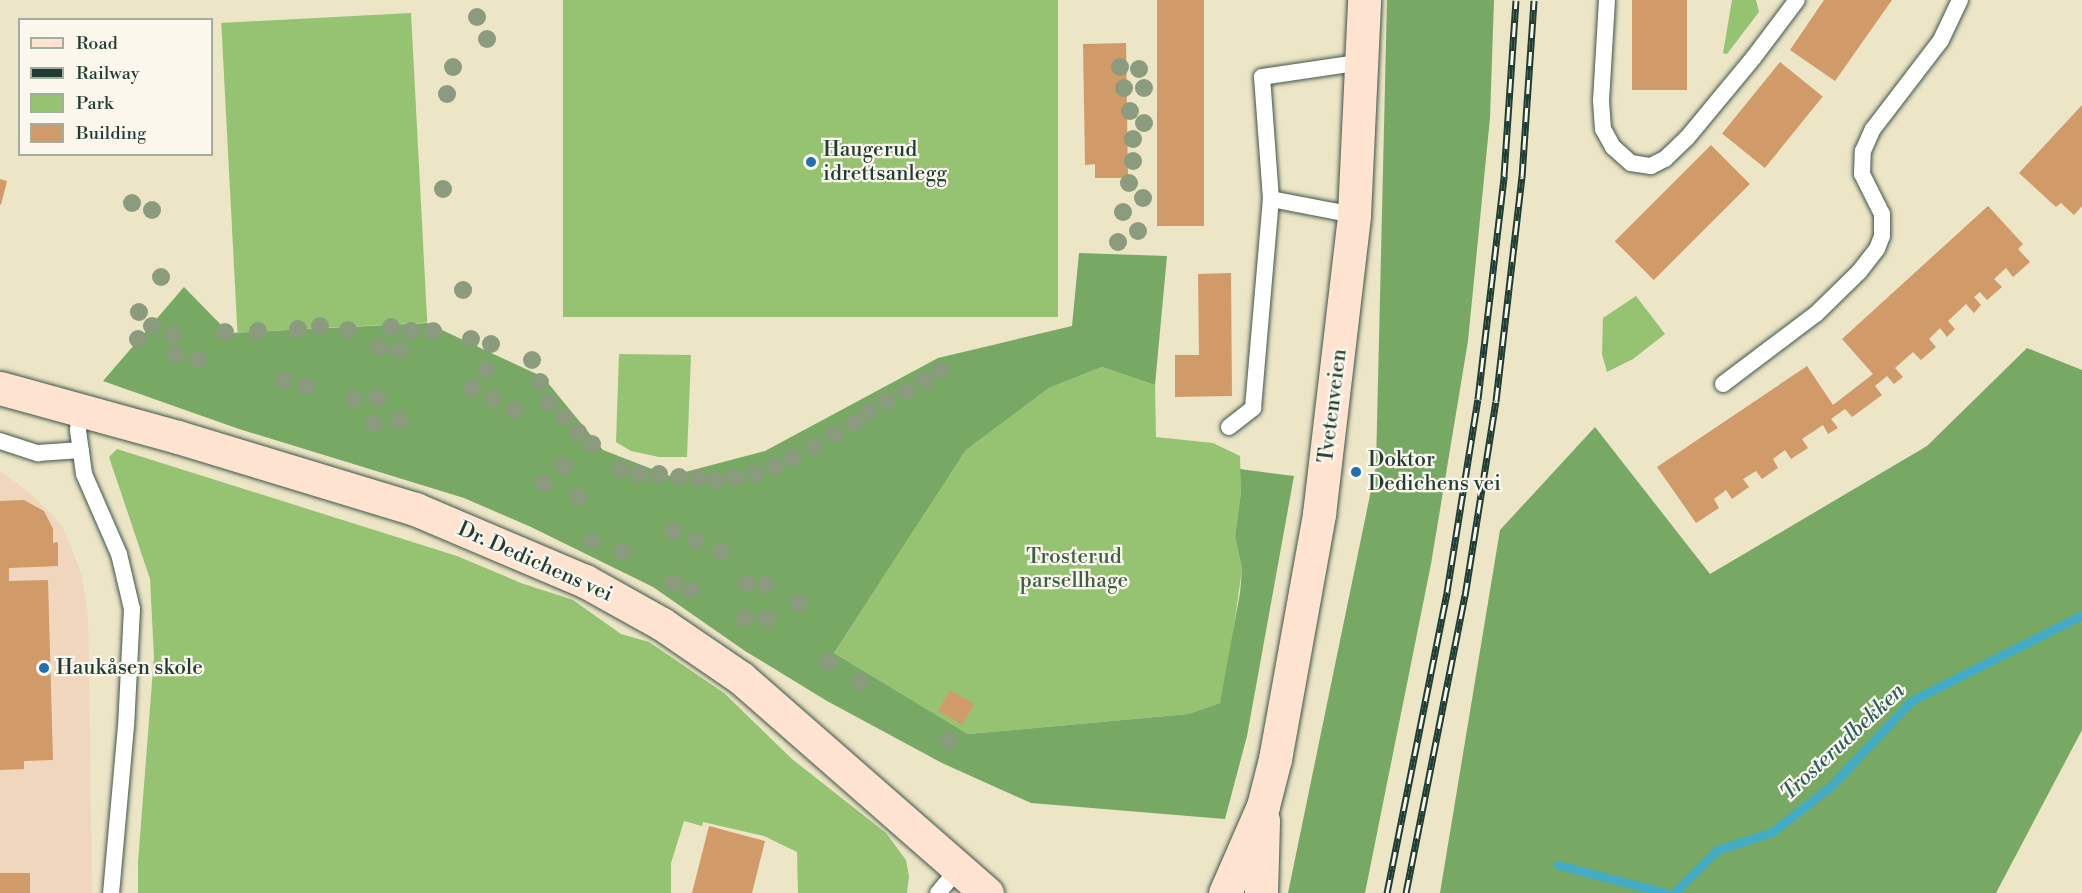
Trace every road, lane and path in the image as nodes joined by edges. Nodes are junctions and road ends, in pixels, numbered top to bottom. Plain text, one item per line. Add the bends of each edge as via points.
1 (1364, 0) edge
2 (1607, 0) edge
3 (1797, 0) edge
4 (1960, 0) edge
5 (1363, 62) junction
6 (1270, 199) junction
7 (1354, 215) junction
8 (1723, 384) dead end
9 (0, 388) edge
10 (81, 410) junction
11 (1229, 427) dead end
12 (0, 441) edge
13 (81, 450) junction
14 (1263, 806) junction
15 (959, 868) junction
16 (1227, 889) edge
17 (1262, 890) edge
18 (111, 893) edge
19 (938, 893) edge
20 (987, 893) edge

1 - 5 street, Tvetenveien
2 - 3 lane via 1603,129 1613,147 1630,163 1651,166 1665,159 1687,138
4 - 8 lane via 1941,40 1873,129 1863,151 1862,174 1882,214 1882,237 1877,249 1816,314
5 - 6 lane via 1262,77
5 - 7 street, Tvetenveien
6 - 7 lane
6 - 11 lane via 1253,408
7 - 14 street, Tvetenveien via 1319,514
9 - 10 street, Dr. Dedichens vei
10 - 13 lane
10 - 15 street, Dr. Dedichens vei via 415,509 550,565 613,596 741,678
12 - 13 lane via 38,453
13 - 18 lane via 84,474 119,554 132,609
14 - 16 street, Tvetenveien
14 - 17 street, Tvetenveien
15 - 19 lane
15 - 20 street, Dr. Dedichens vei

